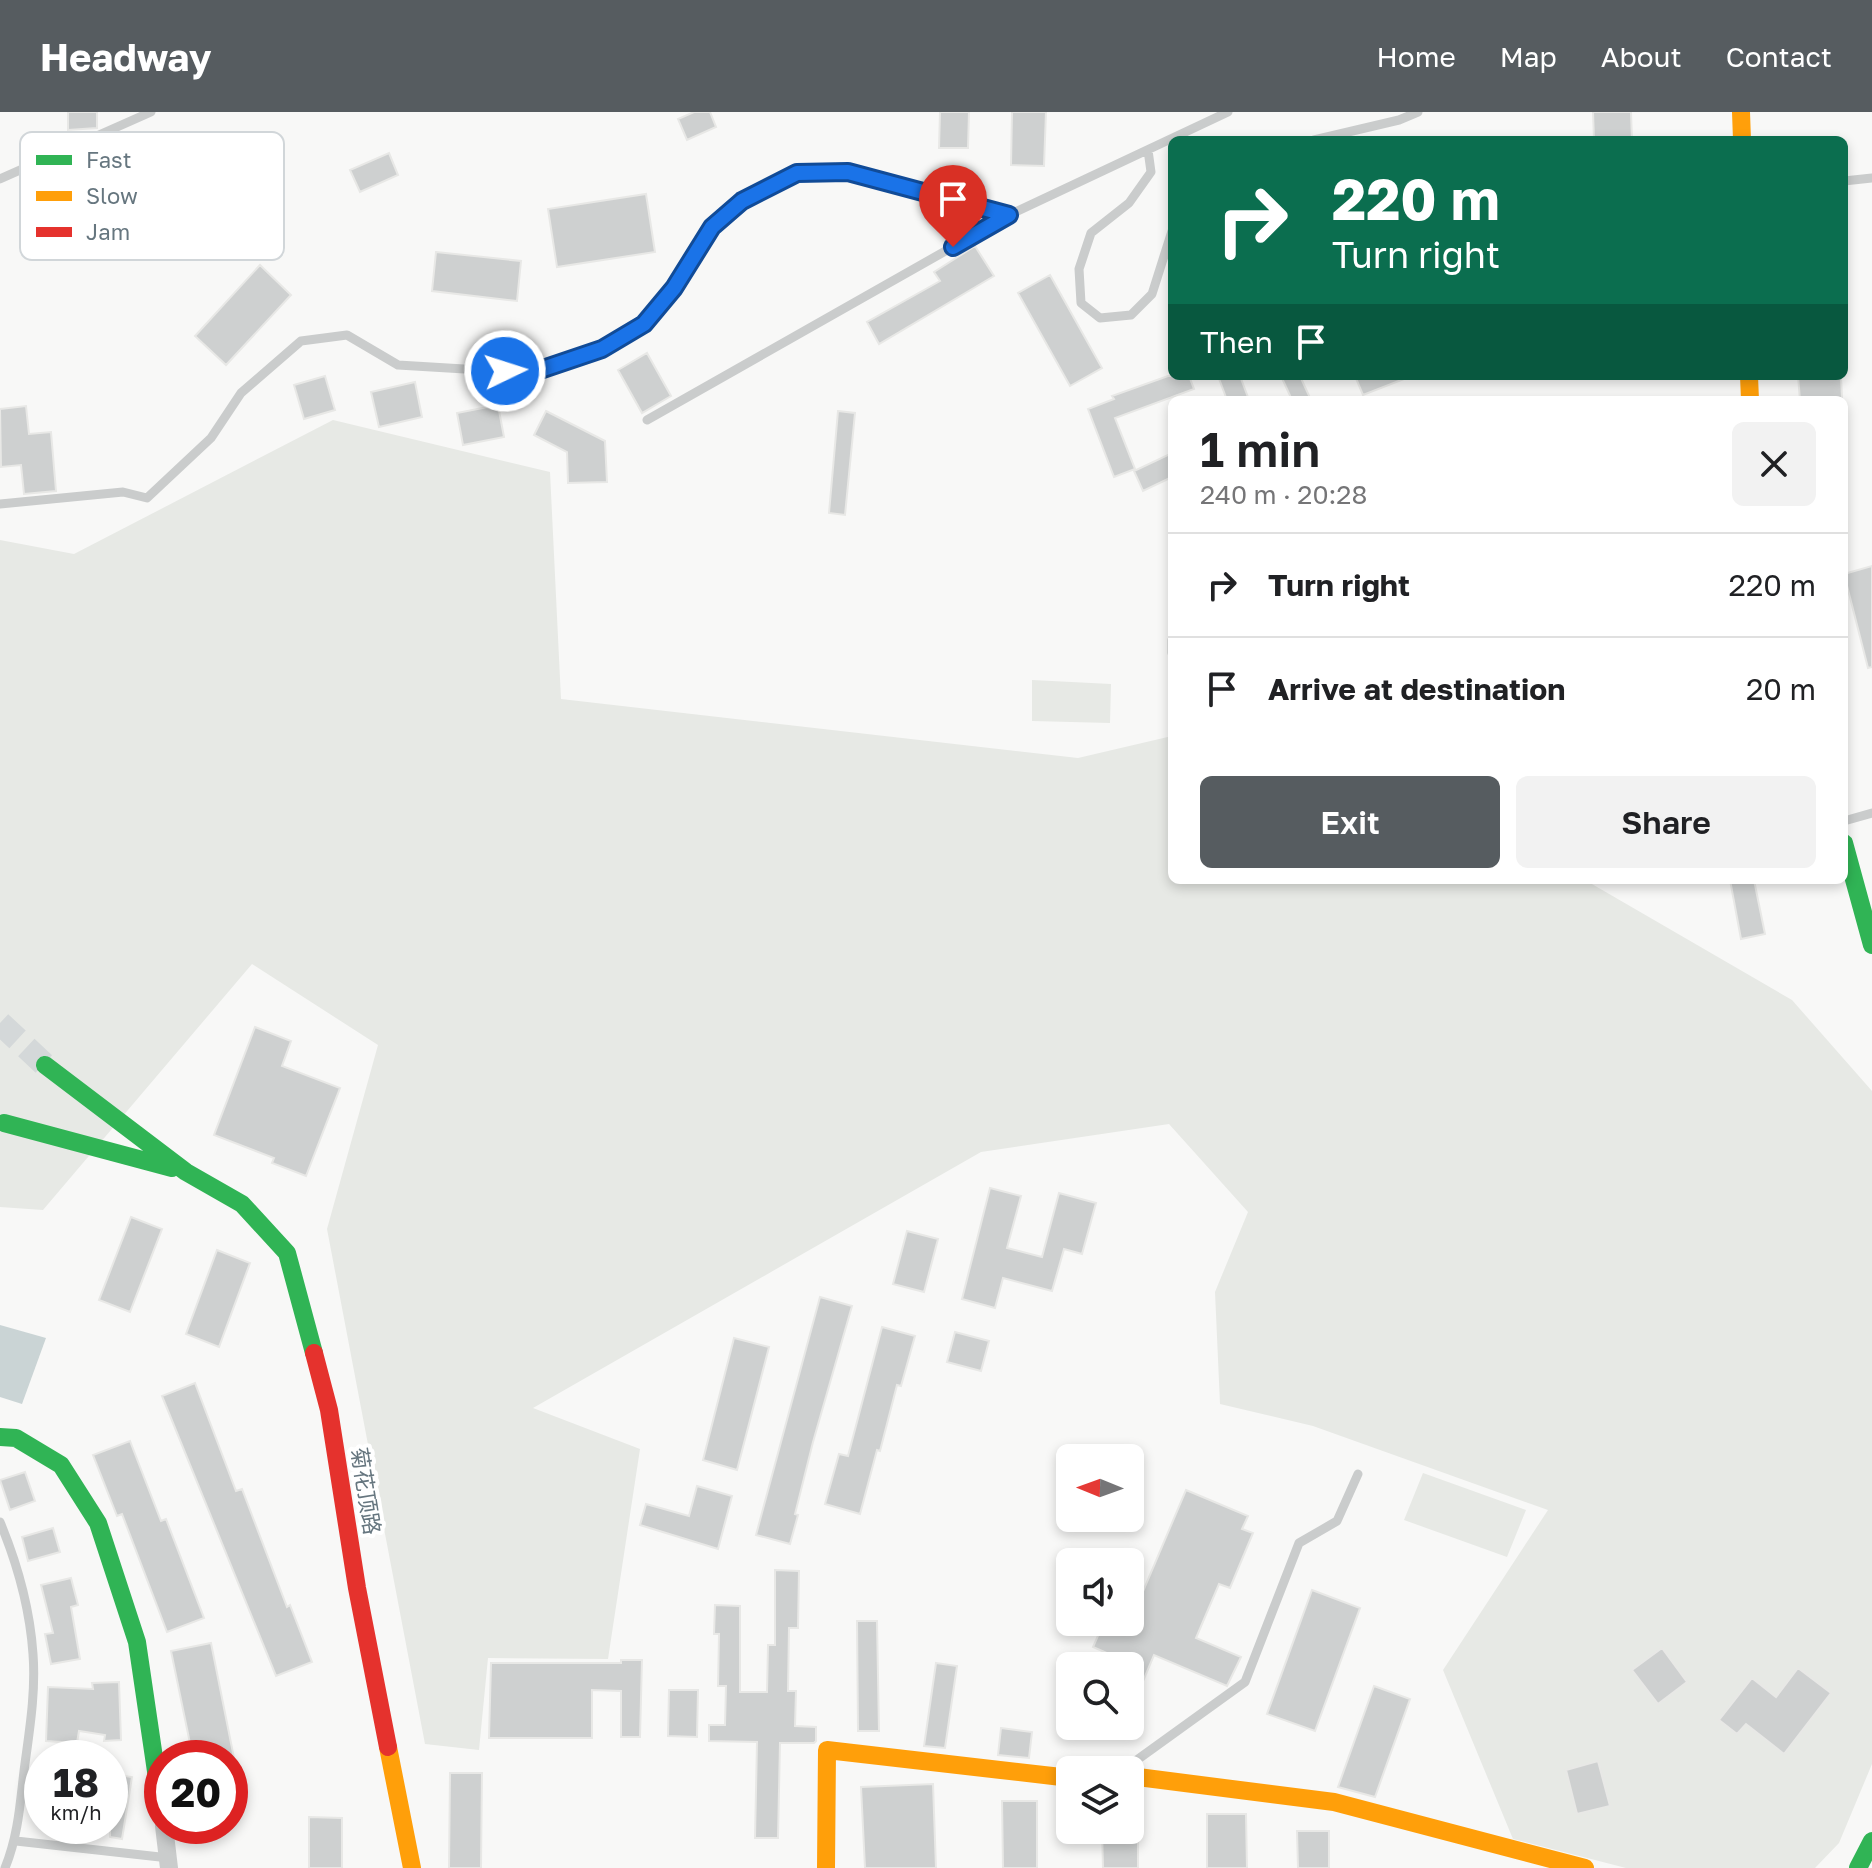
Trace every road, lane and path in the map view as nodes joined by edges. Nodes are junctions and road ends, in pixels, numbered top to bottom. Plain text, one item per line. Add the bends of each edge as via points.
1 (151, 112) edge
2 (1228, 112) edge
3 (1418, 112) edge
4 (1741, 112) edge
5 (106, 132) edge
6 (1177, 136) edge
7 (1331, 136) edge
8 (1742, 136) edge
9 (1168, 140) edge
10 (1148, 150) junction
11 (20, 170) edge
12 (1872, 178) edge
13 (0, 179) edge
14 (1848, 181) edge
15 (1009, 215) junction
16 (1168, 244) edge
17 (647, 420) dead end
18 (0, 504) edge
19 (1872, 813) edge
20 (1848, 820) edge
21 (1848, 858) edge
22 (1872, 945) edge
23 (45, 1065) tunnel mouth
24 (4, 1123) dead end
25 (186, 1172) junction
26 (0, 1437) edge
27 (1358, 1474) dead end
28 (0, 1522) edge
29 (151, 1740) edge
30 (1142, 1756) edge
31 (1056, 1776) edge
32 (1144, 1778) edge
33 (16, 1841) junction
34 (1872, 1841) edge
35 (169, 1863) edge
36 (5, 1868) edge
37 (412, 1868) edge
38 (826, 1868) edge
39 (1585, 1868) edge
40 (1858, 1868) edge

1 - 5 lane
2 - 6 lane
3 - 7 lane
4 - 8 street
9 - 10 lane
10 - 15 lane
10 - 16 lane via 1151,172 1129,203 1091,233 1079,269 1081,303 1100,318 1131,315 1152,294
11 - 13 lane
12 - 14 lane
15 - 17 lane
15 - 18 lane via 848,172 797,173 742,201 712,227 644,324 602,349 531,373 398,365 347,335 301,341 241,393 211,438 147,498 123,492
19 - 20 lane
21 - 22 street
23 - 25 street, 菊花顶路
24 - 25 street, 菊花顶路
25 - 37 street, 菊花顶路 via 242,1204 287,1253 329,1410 357,1588
26 - 29 street via 16,1438 61,1465 98,1523 137,1642
27 - 30 lane via 1337,1521 1299,1543 1245,1682
28 - 33 lane via 25,1603 33,1654
31 - 38 street via 827,1750
32 - 39 street via 1334,1802
33 - 35 lane
33 - 36 lane
34 - 40 street

